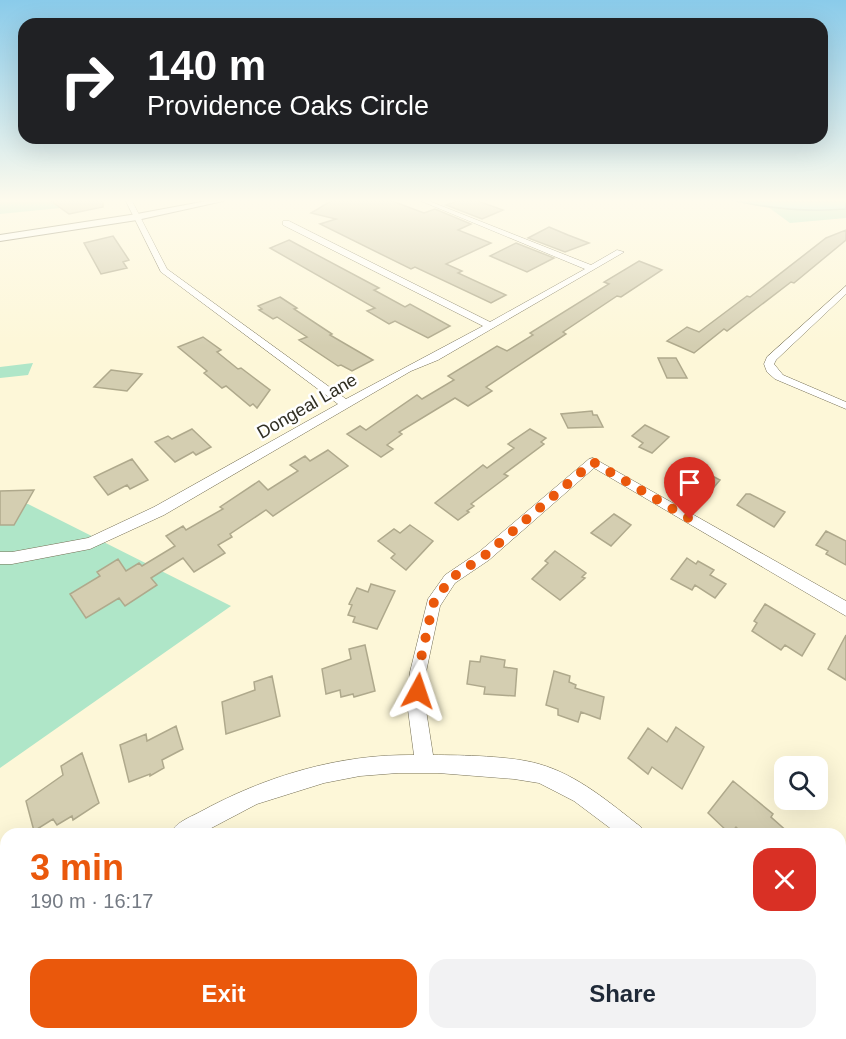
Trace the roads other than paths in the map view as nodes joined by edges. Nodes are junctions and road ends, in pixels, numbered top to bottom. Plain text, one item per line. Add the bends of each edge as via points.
1 (154, 249) edge
2 (338, 249) edge
3 (545, 249) edge
4 (620, 252) dead end
5 (591, 268) junction
6 (846, 290) edge
7 (490, 326) junction
8 (346, 404) junction
9 (846, 406) edge
10 (0, 558) edge
11 (846, 609) edge
12 (425, 763) junction
13 (191, 828) edge
14 (626, 828) edge

1 - 8 street via 164,270
2 - 7 street
3 - 5 street
4 - 5 street, Dongeal Lane
5 - 7 street, Dongeal Lane
6 - 9 street via 769,364 771,370 789,382
7 - 8 street, Dongeal Lane
8 - 10 street, Dongeal Lane via 159,511 90,543
11 - 12 street via 593,462 484,556 450,579 433,604 418,672 417,710
12 - 13 street via 379,764 312,775 242,800
12 - 14 street via 548,776

